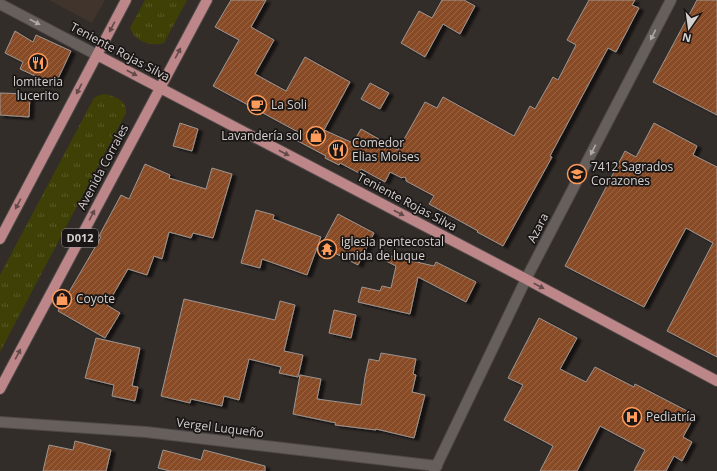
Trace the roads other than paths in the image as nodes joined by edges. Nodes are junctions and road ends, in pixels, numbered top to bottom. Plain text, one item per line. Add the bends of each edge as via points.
1 (126, 0) edge
2 (207, 0) edge
3 (671, 0) edge
4 (0, 4) edge
5 (97, 55) junction
6 (160, 88) junction
7 (0, 239) edge
8 (526, 279) junction
9 (717, 381) edge
10 (0, 389) edge
11 (0, 422) edge
12 (436, 468) edge

1 -> 5 main road
6 -> 2 main road, Avenida Corrales / D012
3 -> 8 street, Azara
4 -> 5 street, Teniente Rojas Silva
5 -> 6 main road, Teniente Rojas Silva
5 -> 7 main road
6 -> 8 main road, Teniente Rojas Silva
10 -> 6 main road, Avenida Corrales / D012
8 -> 9 main road, Teniente Rojas Silva
8 - 12 street, Azara
11 - 12 street, Vergel Luqueño via 146,432

